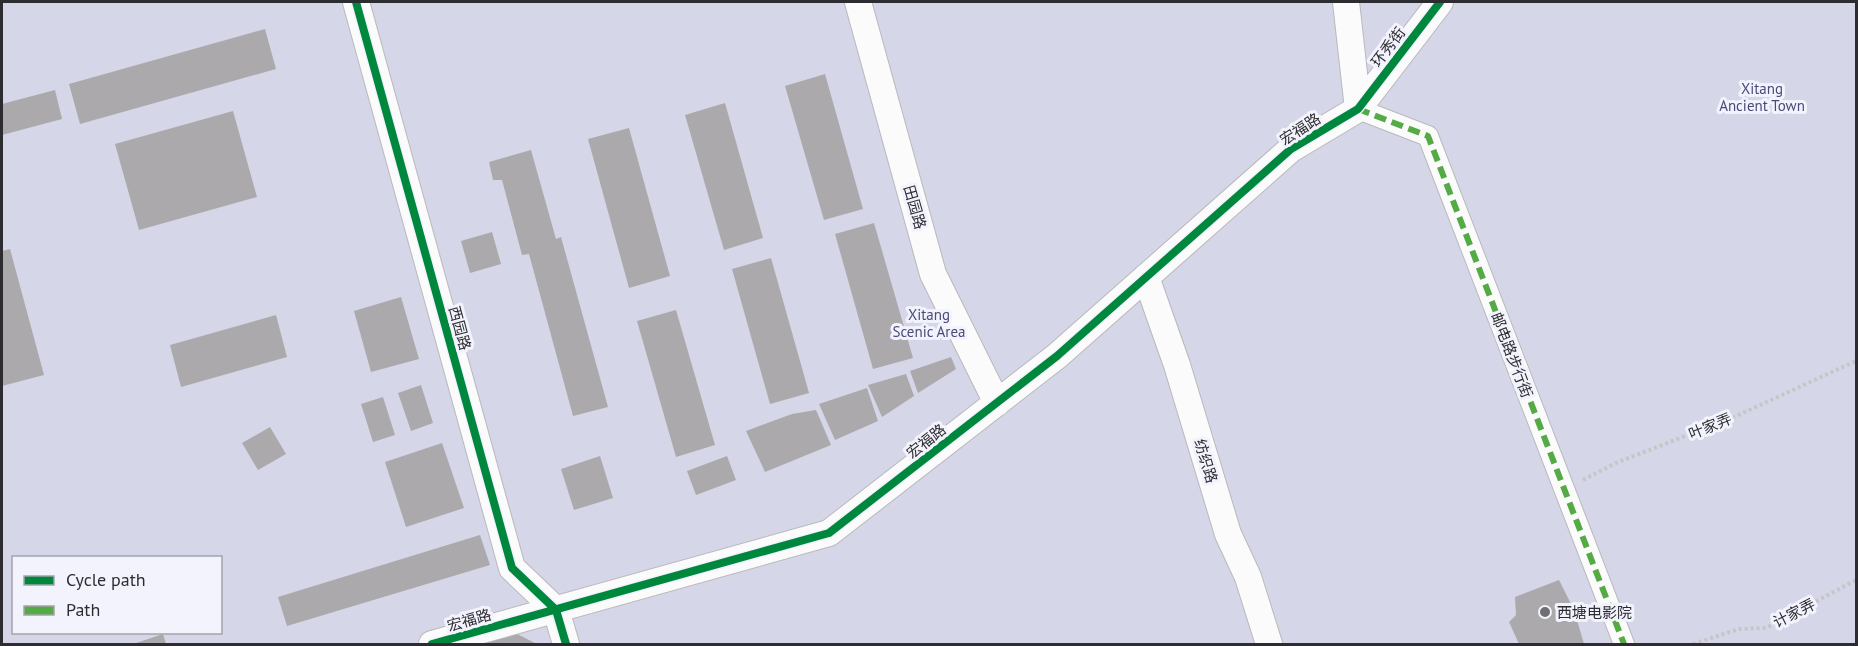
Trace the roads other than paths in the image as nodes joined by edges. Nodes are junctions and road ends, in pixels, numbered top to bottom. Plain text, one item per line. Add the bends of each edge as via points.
1 (357, 2) edge
2 (858, 2) edge
3 (1347, 2) edge
4 (1440, 2) edge
5 (1358, 109) junction
6 (1146, 277) junction
7 (997, 403) junction
8 (556, 610) junction
9 (432, 645) edge
10 (566, 645) edge
11 (1269, 645) edge
12 (1624, 645) edge

1 - 8 street, 西园路 via 512,568
2 - 7 street, 田园路 via 933,274
3 - 5 street
4 - 5 street, 环秀街
5 - 6 street, 宏福路 via 1291,148
5 - 12 street, 邮电路步行街 via 1428,136
6 - 7 street, 宏福路
6 - 11 street, 纺织路 via 1177,364 1228,534 1248,577
7 - 8 street, 宏福路 via 830,533
8 - 9 street, 宏福路
8 - 10 street

